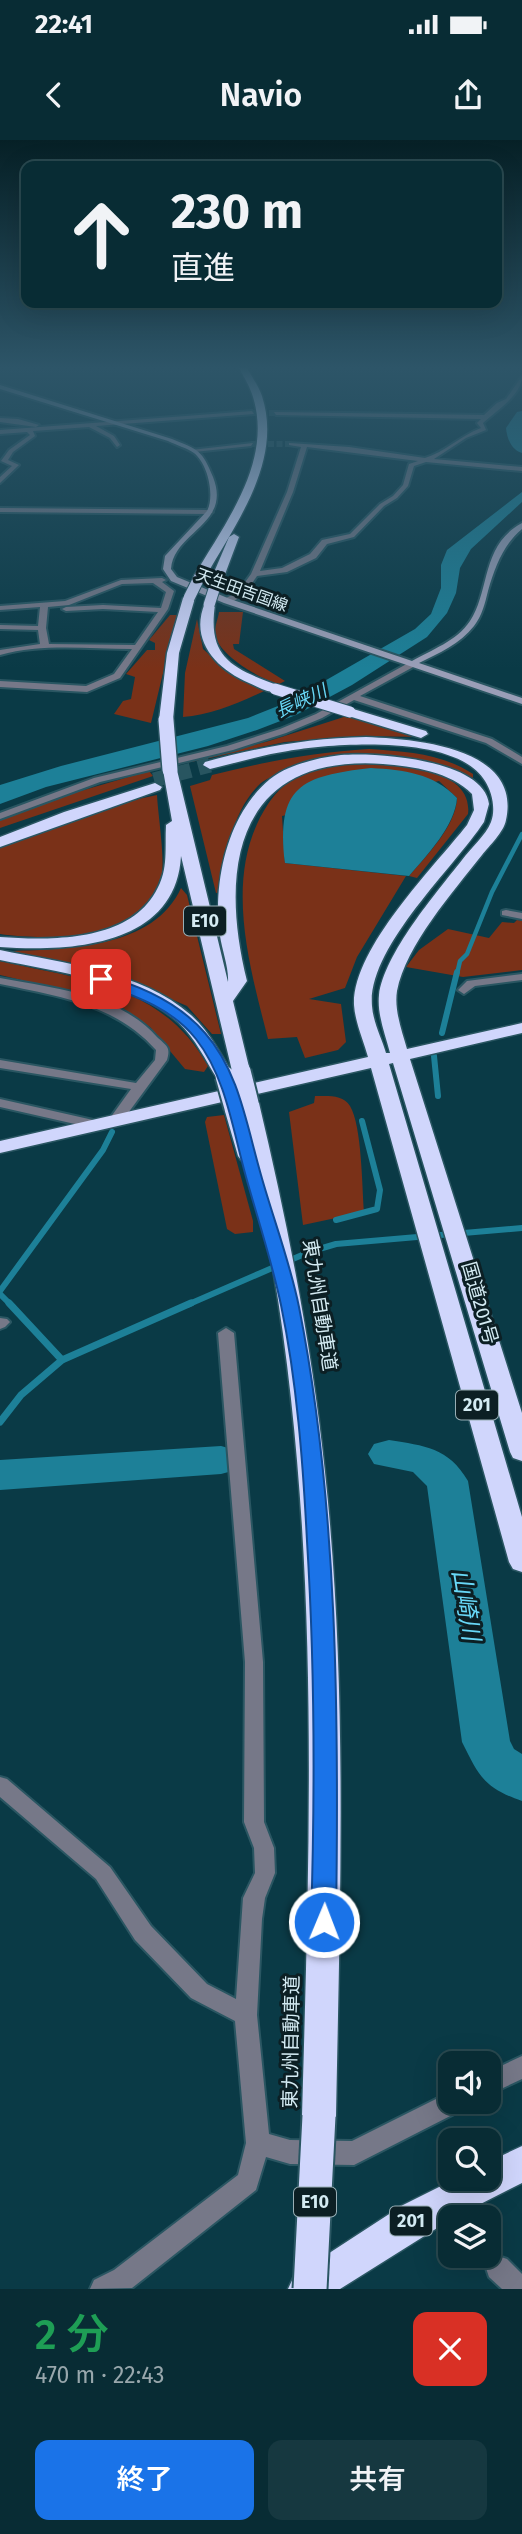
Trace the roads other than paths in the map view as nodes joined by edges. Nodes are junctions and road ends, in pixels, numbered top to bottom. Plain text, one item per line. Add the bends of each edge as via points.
1 (13, 468) edge
2 (207, 468) edge
3 (256, 468) edge
4 (297, 468) edge
5 (410, 468) edge
6 (0, 481) edge
7 (251, 481) junction
8 (0, 510) edge
9 (211, 512) junction
10 (522, 524) edge
11 (255, 574) junction
12 (174, 579) junction
13 (155, 580) junction
14 (227, 601) junction
15 (0, 608) edge
16 (43, 608) junction
17 (163, 610) junction
18 (0, 627) edge
19 (42, 628) junction
20 (45, 647) junction
21 (137, 647) junction
22 (0, 653) edge
23 (412, 664) junction
24 (0, 684) edge
25 (353, 697) junction
26 (522, 701) edge
27 (522, 761) edge
28 (497, 768) junction
29 (174, 797) junction
30 (0, 816) edge
31 (479, 818) junction
32 (0, 833) edge
33 (0, 842) edge
34 (506, 914) dead end
35 (522, 916) edge
36 (0, 942) edge
37 (0, 955) edge
38 (522, 977) edge
39 (0, 981) edge
40 (464, 990) dead end
41 (224, 1000) junction
42 (522, 1028) edge
43 (401, 1056) junction
44 (378, 1061) junction
45 (0, 1065) edge
46 (233, 1073) junction
47 (139, 1087) junction
48 (0, 1103) edge
49 (106, 1123) junction
50 (0, 1147) edge
51 (226, 1333) dead end
52 (522, 1452) edge
53 (522, 1562) edge
54 (0, 1785) edge
55 (246, 2015) junction
56 (522, 2067) edge
57 (501, 2078) edge
58 (438, 2110) edge
59 (258, 2143) junction
60 (522, 2164) edge
61 (498, 2268) dead end
62 (103, 2289) edge
63 (308, 2289) edge
64 (520, 2289) edge

1 - 6 street
2 - 9 main road via 215,490
3 - 7 highway, E10
4 - 11 street
5 - 11 street via 406,485 352,536 325,542 313,556 284,570
7 - 28 highway, bridge via 209,605 205,633 211,651 243,675 275,689 450,743
7 - 29 highway, E10, bridge via 189,598 173,653 166,720
8 - 9 street
9 - 12 main road, 天生田吉国線 via 168,558 167,569
10 - 23 main road via 501,544 492,561 472,624 461,637
11 - 14 street via 242,594
12 - 13 street
12 - 14 main road, 天生田吉国線
13 - 16 street via 121,582
13 - 17 street via 170,591
14 - 23 main road, 天生田吉国線
15 - 16 street
16 - 17 street
16 - 19 street
17 - 21 street
18 - 19 street
19 - 20 street
20 - 21 street
20 - 22 street
21 - 24 street via 117,676 87,689
23 - 25 street
23 - 26 main road, 天生田吉国線
25 - 27 street via 489,741
25 - 30 street via 283,732 97,780
28 - 31 highway, 国道201号 via 447,748 386,740 314,743 255,753 210,768 301,751 409,748 449,756 483,774 491,790
28 - 43 highway, 国道201号 via 508,783 505,811 391,975 388,1008
29 - 36 highway via 172,874 149,912 120,930 81,941 41,945
29 - 41 highway, E10
31 - 41 highway via 482,798 465,781 401,761 331,761 276,781 254,804 235,852 227,928 238,981
31 - 44 highway, 国道201号 via 368,972 363,1006
32 - 33 highway via 154,784
34 - 35 street
37 - 46 highway via 90,976 156,1000 183,1019
38 - 40 street via 471,983
39 - 47 street via 89,1000 151,1034 162,1049 161,1060
41 - 46 highway, E10
42 - 43 highway
43 - 44 highway
43 - 52 highway, 国道201号 / 201
44 - 49 highway
44 - 53 highway, 国道201号 / 201
45 - 47 street
46 - 63 highway, 東九州自動車道 / E10, bridge via 289,1303 313,1473 326,1811 319,2116
47 - 49 street
48 - 49 street
49 - 50 highway
51 - 55 street via 254,1661 254,1822 264,1848 265,1873 251,1919
54 - 55 street via 103,1873 143,1933 199,1992
55 - 59 street
56 - 57 street
58 - 59 street via 354,2153 290,2152
59 - 62 street via 248,2182 123,2279
60 - 63 highway, 201 via 416,2218
61 - 64 street

